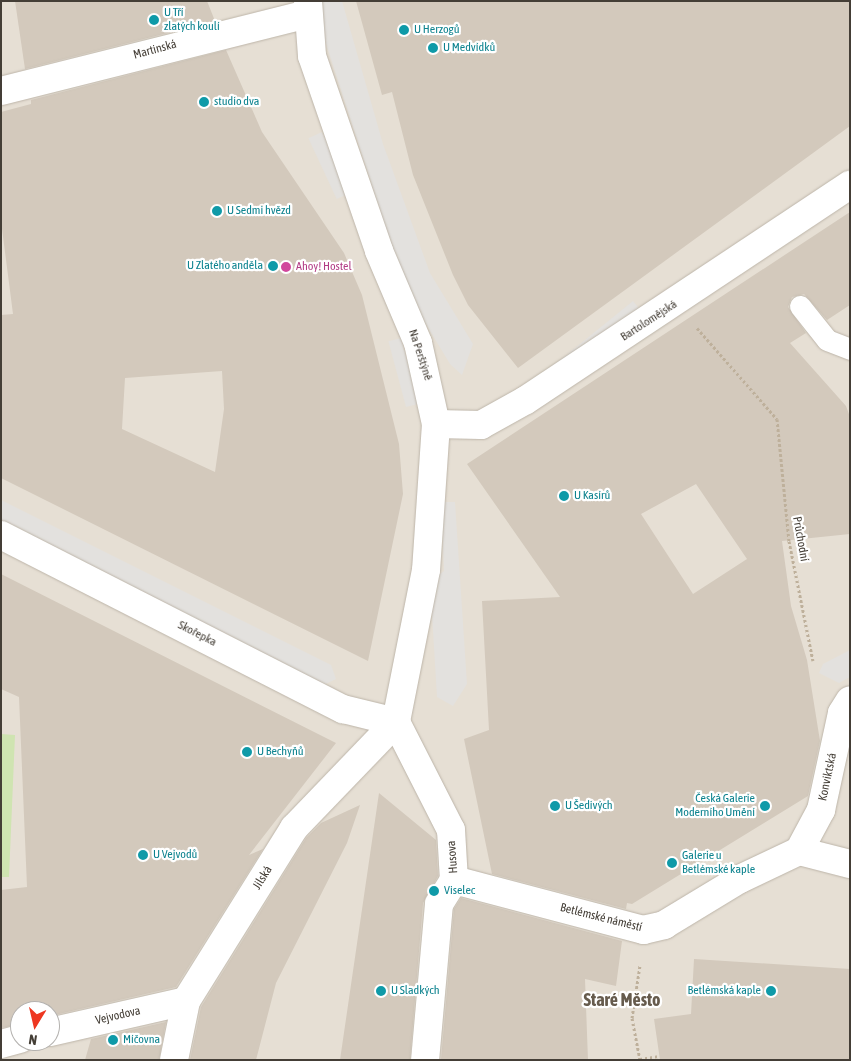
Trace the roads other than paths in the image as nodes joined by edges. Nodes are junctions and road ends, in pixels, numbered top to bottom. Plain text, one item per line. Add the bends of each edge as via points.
1 (307, 8) edge
2 (2, 85) edge
3 (850, 185) edge
4 (800, 306) dead end
5 (850, 349) edge
6 (436, 424) junction
7 (1, 535) edge
8 (850, 700) edge
9 (396, 722) junction
10 (799, 851) junction
11 (850, 864) edge
12 (454, 880) junction
13 (186, 1001) junction
14 (60, 1030) edge
15 (174, 1060) edge
16 (425, 1060) edge

1 - 2 street, Martinská
1 - 6 street, Na Perštýně via 316,65 379,251 418,343
3 - 6 street, Bartolomějská via 677,303 481,425
4 - 5 lane via 827,340
6 - 9 street, Na Perštýně via 426,570
7 - 9 street, Skořepka via 343,709
8 - 10 street, Konviktská via 842,713 821,810
9 - 12 street, Husova via 451,830
9 - 13 street, Jilská via 294,828
10 - 11 street
10 - 12 street, Betlémské náměstí via 649,930
12 - 16 street, Husova via 439,904
13 - 14 street, Vejvodova
13 - 15 street, Jilská

